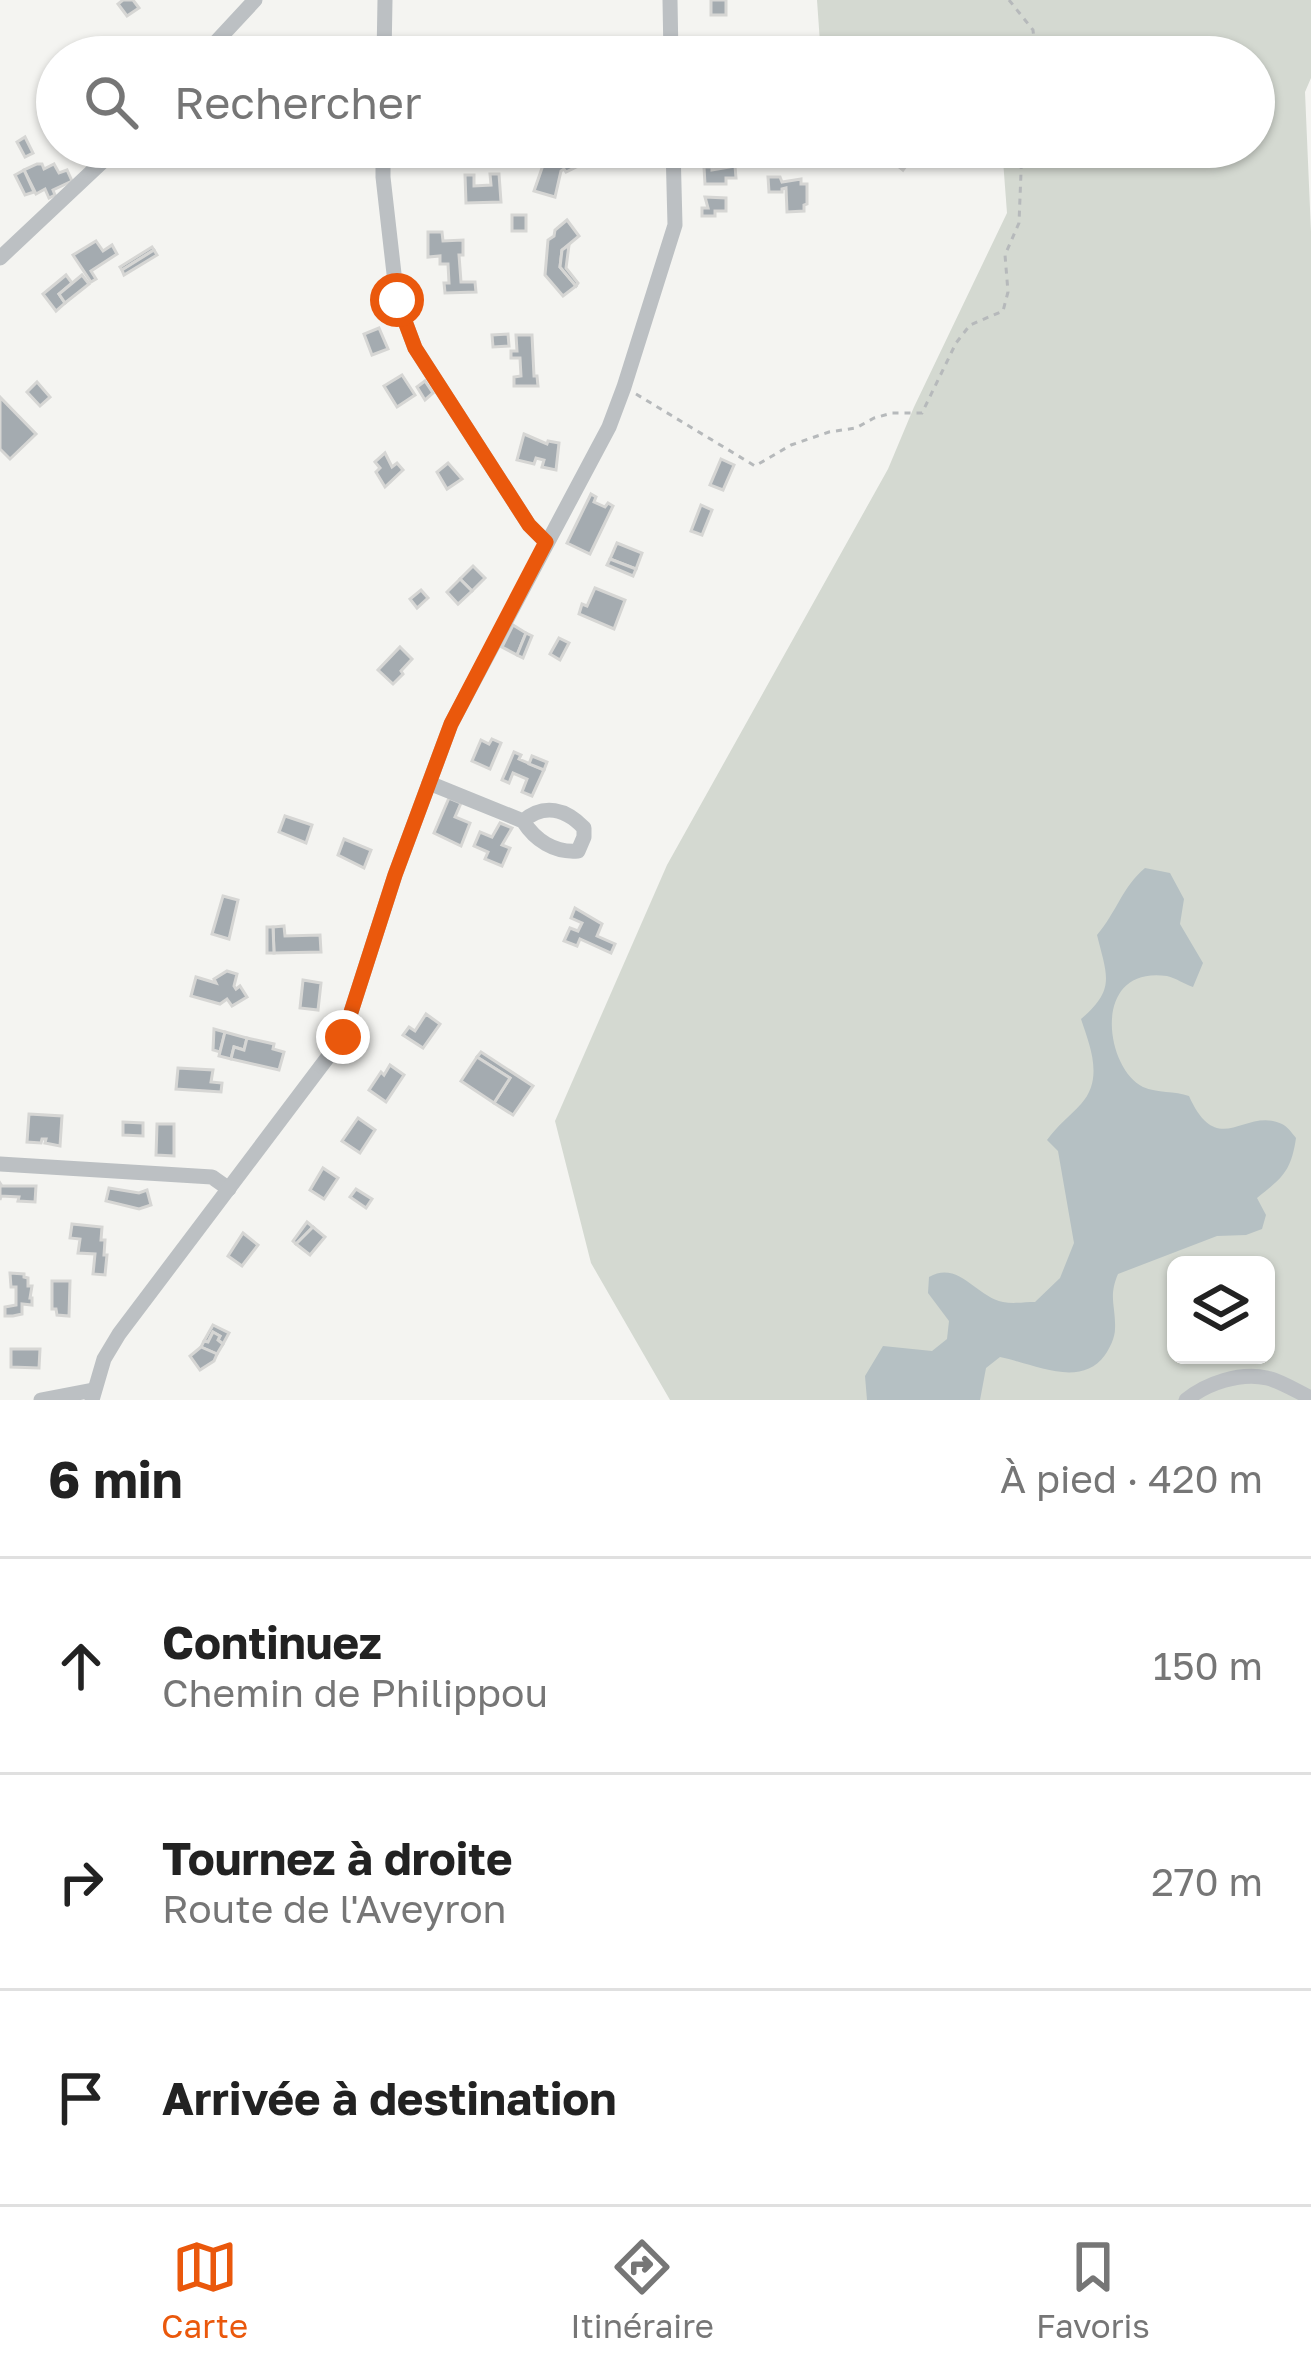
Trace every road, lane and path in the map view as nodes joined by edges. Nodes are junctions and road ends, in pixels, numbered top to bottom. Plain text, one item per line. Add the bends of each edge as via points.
1 (255, 0) edge
2 (385, 0) edge
3 (670, 0) edge
4 (1009, 0) edge
5 (222, 36) edge
6 (384, 36) edge
7 (671, 36) edge
8 (1034, 36) edge
9 (96, 168) edge
10 (382, 168) edge
11 (674, 168) edge
12 (1021, 168) edge
13 (0, 258) edge
14 (624, 387) junction
15 (546, 542) junction
16 (429, 783) junction
17 (523, 821) dead end
18 (0, 1164) edge
19 (229, 1189) junction
20 (92, 1395) edge
21 (1311, 1398) edge
22 (41, 1400) edge
23 (1186, 1400) edge

1 - 5 street
2 - 6 street
3 - 7 street
4 - 8 path
9 - 13 street
10 - 15 street via 397,300 415,348
11 - 14 street via 675,225
12 - 14 path via 1019,223 1004,255 1003,311 970,325 922,413 892,413 829,432 755,466
14 - 15 street
15 - 16 street
16 - 17 street
16 - 19 street via 343,1037
18 - 19 street via 212,1177
19 - 20 street via 119,1334
20 - 22 street
21 - 23 street via 1267,1378 1224,1379

